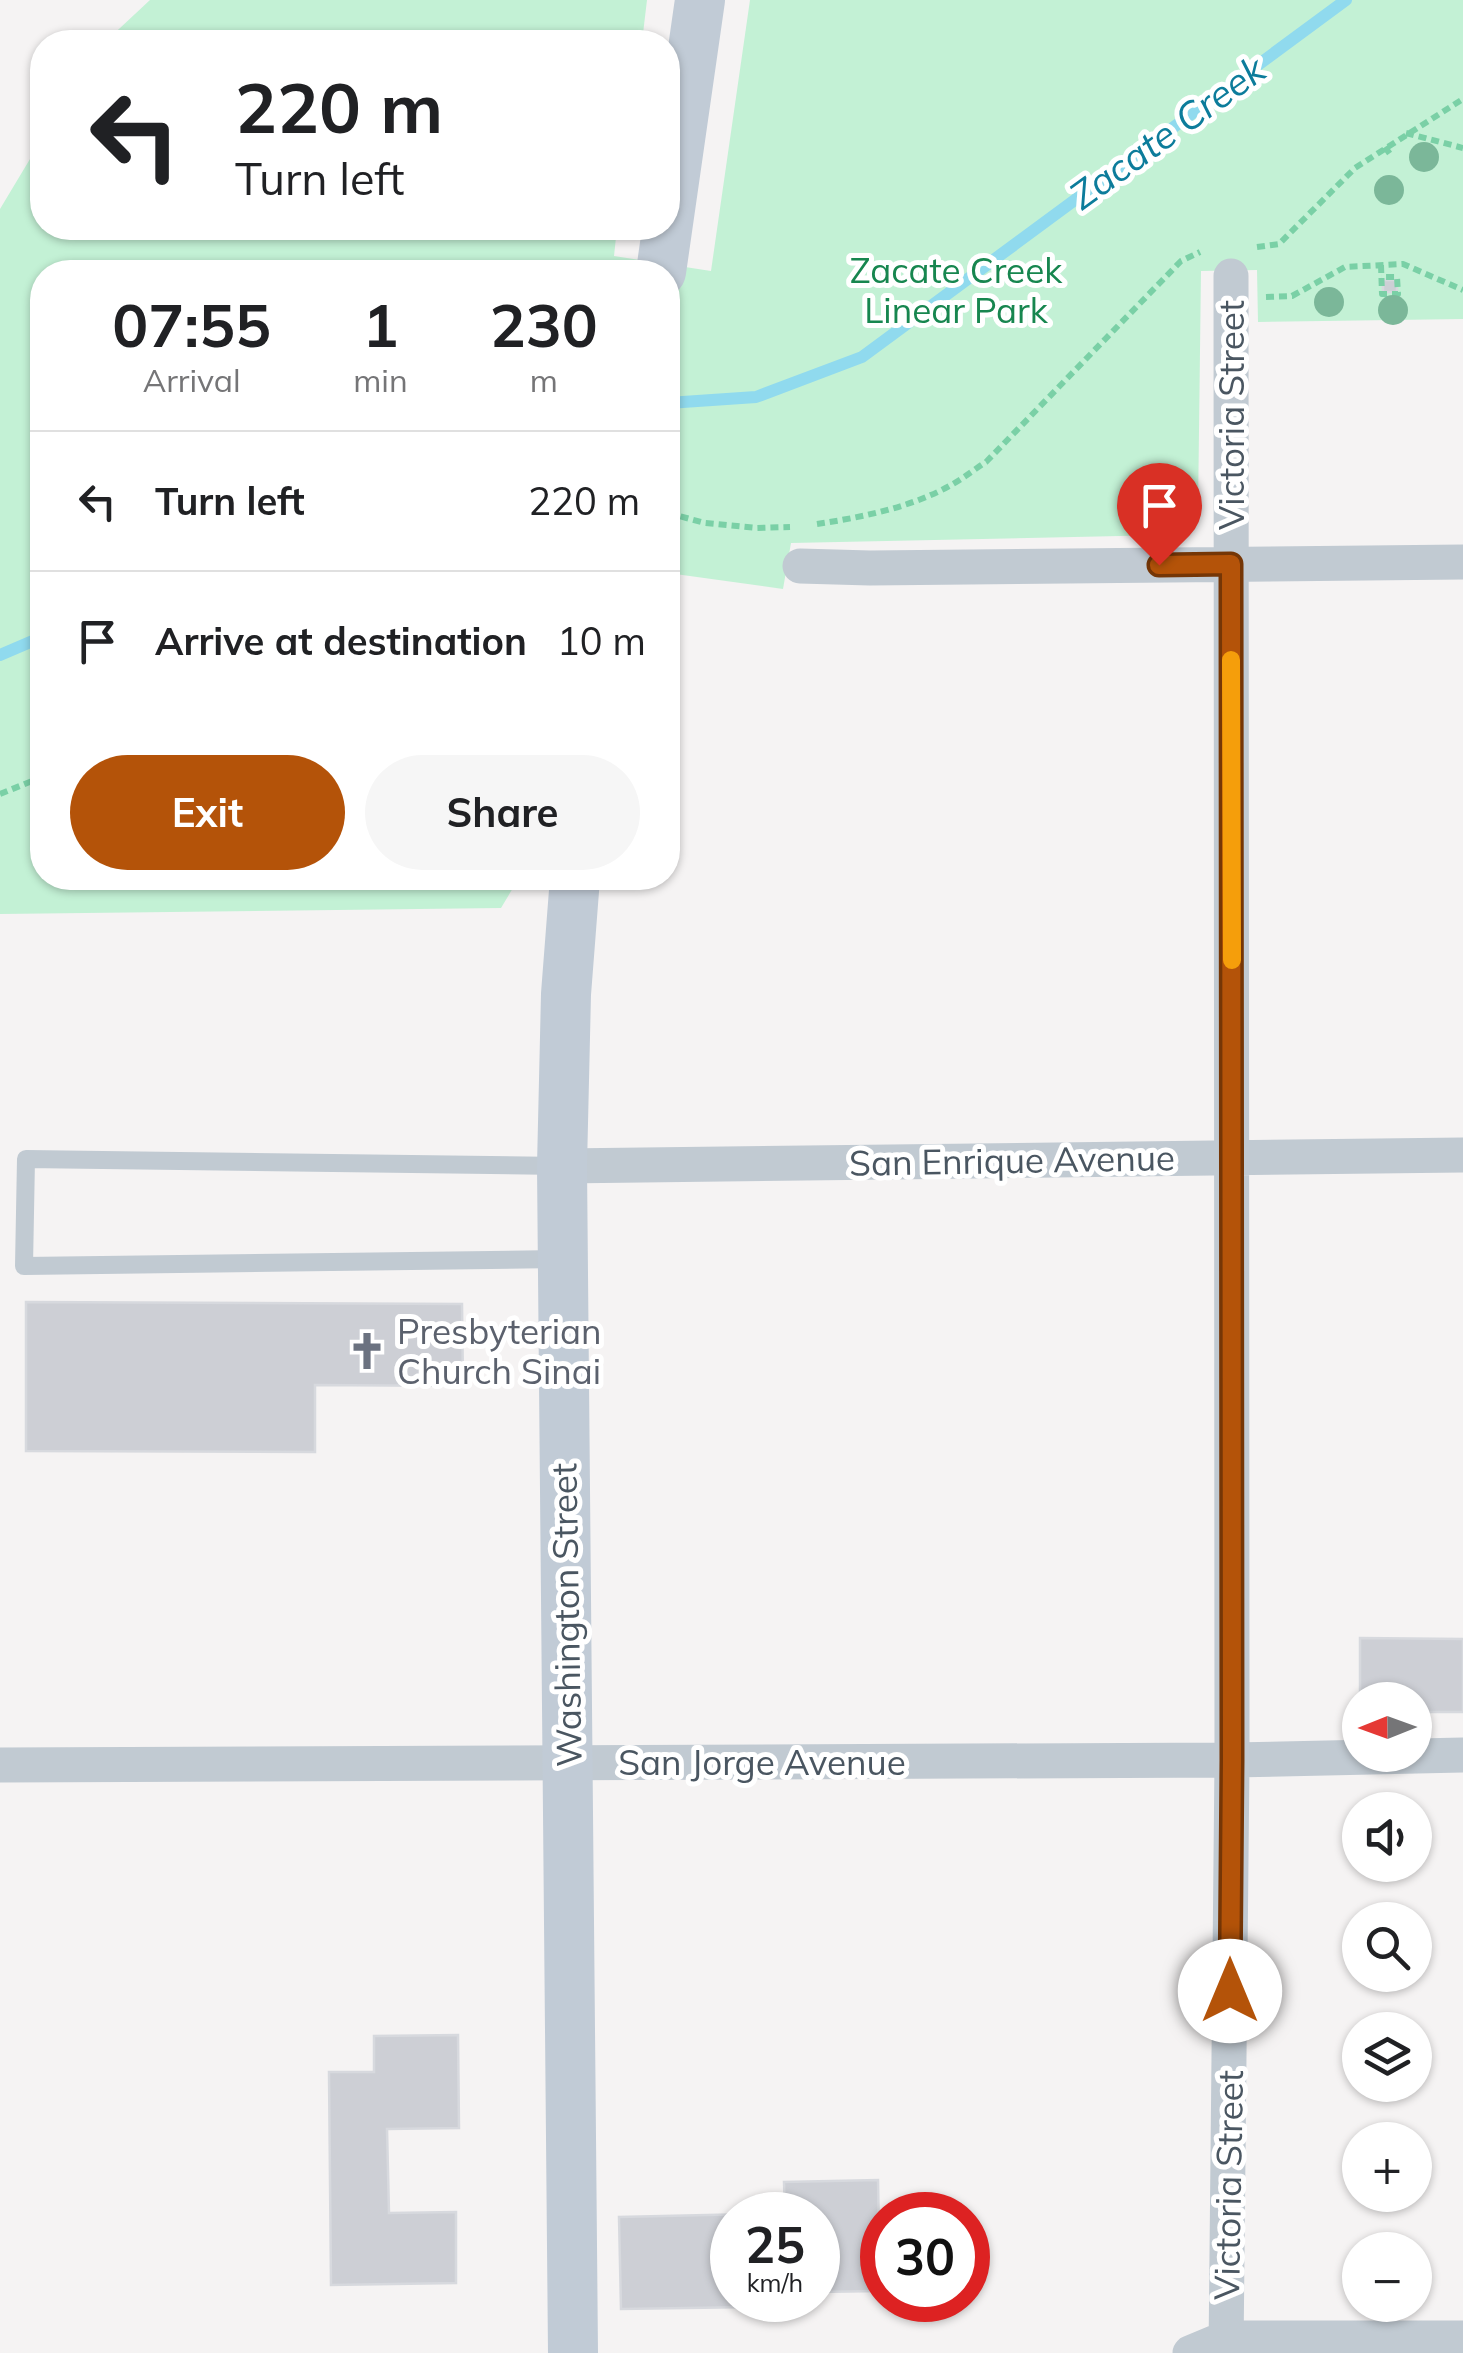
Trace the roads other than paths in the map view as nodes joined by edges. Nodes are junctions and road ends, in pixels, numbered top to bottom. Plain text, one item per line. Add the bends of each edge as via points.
1 (700, 0) edge
2 (680, 141) edge
3 (1249, 268) road end
4 (1463, 562) edge
5 (1231, 564) junction
6 (800, 566) dead end
7 (574, 890) edge
8 (1463, 1155) edge
9 (1232, 1158) junction
10 (562, 1166) junction
11 (563, 1259) junction
12 (1463, 1755) edge
13 (1232, 1760) junction
14 (568, 1763) junction
15 (0, 1765) edge
16 (1463, 2338) edge
17 (1226, 2345) edge
18 (574, 2353) edge
19 (1190, 2353) edge

1 - 2 main road
3 - 5 street, Victoria Street
4 - 5 street
5 - 6 street
5 - 9 street, Victoria Street
7 - 10 main road, Washington Street
8 - 9 street, San Enrique Avenue
9 - 10 street, San Enrique Avenue
9 - 13 street, Victoria Street
10 - 11 main road, Washington Street
10 - 11 lane via 26,1159 24,1266
11 - 14 main road, Washington Street
12 - 13 street, San Jorge Avenue
13 - 14 street, San Jorge Avenue
13 - 17 street, Victoria Street
14 - 15 street, San Jorge Avenue
14 - 18 main road, Washington Street
16 - 17 street
17 - 19 street

